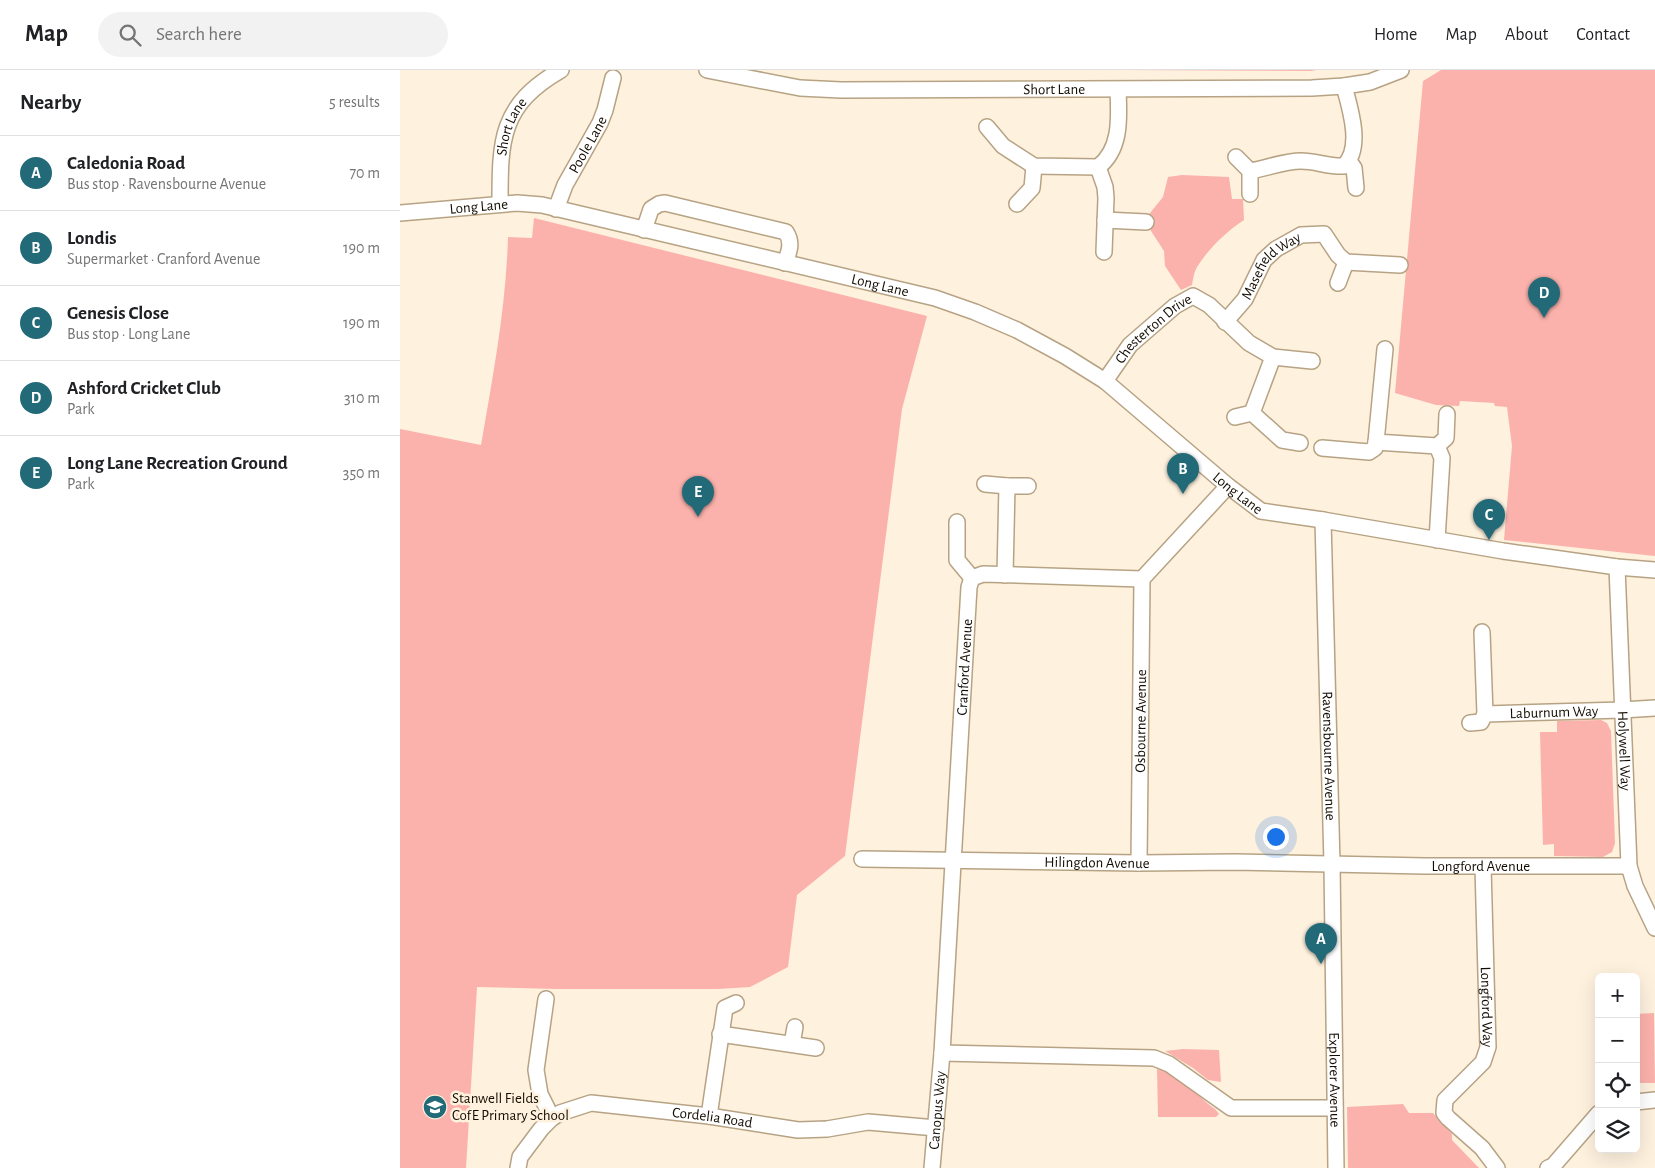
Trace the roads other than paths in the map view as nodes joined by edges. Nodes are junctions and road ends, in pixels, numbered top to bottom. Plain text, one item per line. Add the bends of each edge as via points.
1 (561, 70) edge
2 (707, 70) edge
3 (1401, 70) edge
4 (613, 78) dead end
5 (1344, 86) junction
6 (1118, 90) junction
7 (987, 127) dead end
8 (1236, 157) dead end
9 (1349, 161) junction
10 (1034, 166) junction
11 (1098, 167) junction
12 (1250, 171) junction
13 (1356, 188) dead end
14 (1250, 194) dead end
15 (500, 204) junction
16 (1017, 204) dead end
17 (556, 209) junction
18 (400, 213) edge
19 (1105, 220) junction
20 (1146, 222) dead end
21 (644, 230) junction
22 (1104, 252) dead end
23 (1346, 262) junction
24 (785, 263) junction
25 (1400, 265) dead end
26 (1338, 283) dead end
27 (1225, 322) junction
28 (1385, 349) dead end
29 (1273, 357) junction
30 (1312, 360) dead end
31 (1105, 381) junction
32 (1252, 413) junction
33 (1447, 414) dead end
34 (1235, 417) dead end
35 (1376, 442) junction
36 (1300, 443) dead end
37 (1437, 446) junction
38 (1322, 448) dead end
39 (985, 484) dead end
40 (1007, 486) junction
41 (1028, 486) dead end
42 (1228, 486) junction
43 (1323, 520) junction
44 (957, 522) dead end
45 (1437, 540) junction
46 (1617, 567) junction
47 (1655, 570) edge
48 (1004, 575) junction
49 (972, 578) junction
50 (1142, 579) junction
51 (1482, 632) dead end
52 (1655, 708) edge
53 (1622, 710) junction
54 (1485, 714) junction
55 (1470, 723) dead end
56 (862, 859) dead end
57 (952, 860) junction
58 (1139, 863) junction
59 (1332, 864) junction
60 (1629, 866) junction
61 (1483, 867) junction
62 (1655, 928) edge
63 (1332, 992) joint
64 (546, 999) dead end
65 (736, 1003) dead end
66 (795, 1027) dead end
67 (720, 1034) junction
68 (792, 1044) junction
69 (816, 1048) dead end
70 (942, 1053) junction
71 (1655, 1100) edge
72 (1640, 1102) edge
73 (1335, 1108) junction
74 (709, 1116) junction
75 (552, 1118) junction
76 (1595, 1118) edge
77 (936, 1128) junction
78 (518, 1168) edge
79 (932, 1168) edge
80 (1336, 1168) edge
81 (1497, 1168) edge
82 (1548, 1168) edge

1 - 15 street, Short Lane via 532,91 511,117 500,160
2 - 6 street, Short Lane via 800,88 841,90
3 - 5 street, Short Lane via 1370,82
4 - 17 street, Poole Lane via 600,123 565,185
5 - 6 street, Short Lane
5 - 9 street via 1354,129
6 - 11 street via 1116,139
7 - 10 street via 1003,146
8 - 12 street
9 - 12 street via 1344,166 1334,167 1298,161
9 - 13 street via 1354,168
10 - 11 street
10 - 16 street via 1032,188
11 - 19 street via 1105,187
12 - 14 street
15 - 17 street, Long Lane via 534,204
15 - 18 street, Long Lane
17 - 21 street, Long Lane
19 - 20 street
19 - 22 street
21 - 24 street, Long Lane
21 - 24 street via 651,208 665,203 786,232 791,246
23 - 25 street
23 - 26 street
23 - 27 street, Masefield Way via 1324,234 1301,235 1264,260 1245,299
24 - 31 street, Long Lane via 935,298 975,312 1039,342
27 - 29 street, Chesterton Drive via 1249,343
27 - 31 street, Chesterton Drive via 1201,299 1193,296 1186,299 1130,345
28 - 35 street
29 - 30 street, Chesterton Drive
29 - 32 street
31 - 42 street, Long Lane
32 - 34 street
32 - 36 street via 1282,440
33 - 37 street via 1446,438
35 - 37 street
35 - 38 street via 1375,448 1369,452
37 - 45 street via 1442,458
39 - 40 street
40 - 41 street
40 - 48 street
42 - 43 street, Long Lane via 1261,511
42 - 50 street
43 - 45 street, Long Lane
43 - 59 street, Ravensbourne Avenue
44 - 49 street via 957,560
45 - 46 street, Long Lane
46 - 47 street, Long Lane
46 - 53 street, Holywell Way
48 - 49 street via 983,574
48 - 50 street
49 - 57 street, Cranford Avenue
50 - 58 street, Osbourne Avenue
51 - 54 street
52 - 53 street, Laburnum Way
53 - 54 street, Laburnum Way
53 - 60 street, Holywell Way
54 - 55 street, Laburnum Way via 1481,722
56 - 57 street, Hilingdon Avenue
57 - 58 street, Hilingdon Avenue
57 - 70 street, Cranford Avenue
58 - 59 street, Hilingdon Avenue
59 - 61 street, Longford Avenue
59 - 63 street, Ravensbourne Avenue
60 - 61 street, Longford Avenue
60 - 62 street, Holywell Way
61 - 81 street, Longford Way via 1488,1047 1483,1062 1446,1100 1444,1113 1482,1148
63 - 73 street, Explorer Avenue
64 - 75 street via 536,1070 540,1094
65 - 67 street via 725,1008
66 - 68 street
67 - 68 street
67 - 74 street
68 - 69 street
70 - 73 street via 1154,1058 1170,1064 1231,1108
70 - 77 street, Canopus Way
71 - 72 street
73 - 80 street, Explorer Avenue
74 - 75 street, Cordelia Road via 591,1103
74 - 77 street, Cordelia Road via 798,1130 868,1122
75 - 78 street, Cordelia Road via 520,1157
76 - 82 street
77 - 79 street, Canopus Way

